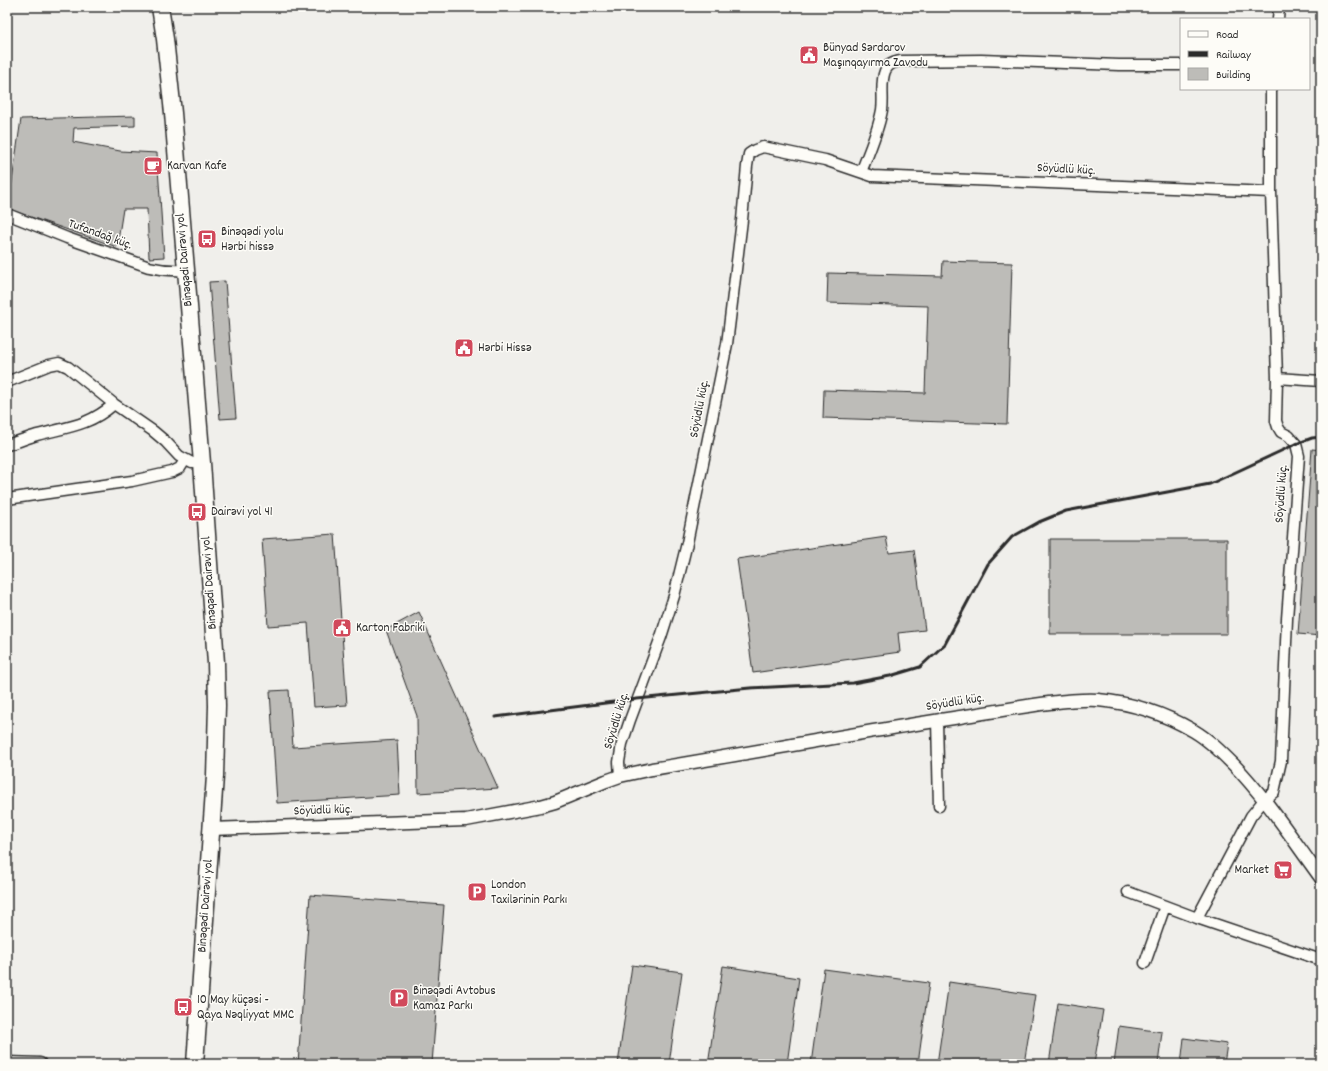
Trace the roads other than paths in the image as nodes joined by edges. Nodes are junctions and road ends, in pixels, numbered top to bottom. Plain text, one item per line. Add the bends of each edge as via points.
1 (160, 7) edge
2 (1279, 7) edge
3 (1278, 18) edge
4 (1180, 65) edge
5 (1270, 90) edge
6 (861, 172) junction
7 (1271, 192) junction
8 (7, 214) edge
9 (186, 270) junction
10 (1277, 378) junction
11 (1321, 381) edge
12 (7, 382) edge
13 (114, 404) junction
14 (7, 445) edge
15 (185, 460) junction
16 (202, 463) junction
17 (7, 499) edge
18 (937, 720) junction
19 (620, 776) junction
20 (1264, 800) junction
21 (939, 806) dead end
22 (211, 829) junction
23 (1321, 878) edge
24 (1128, 892) dead end
25 (1165, 906) junction
26 (1197, 918) junction
27 (1321, 960) edge
28 (1145, 963) dead end
29 (7, 1062) edge
30 (40, 1064) edge
31 (195, 1064) edge

1 - 9 main road, Binəqədi Dairəvi yol
2 - 3 street
4 - 6 street via 981,60 892,63 884,72 882,109
5 - 7 street, Söyüdlü küç.
6 - 7 street, Söyüdlü küç. via 885,177
6 - 19 street, Söyüdlü küç. via 825,160 763,147 749,154 727,344 687,543 661,637 622,744
7 - 10 street, Söyüdlü küç.
8 - 9 street, Tufandağ küç. via 67,238 161,270
9 - 16 main road, Binəqədi Dairəvi yol
10 - 11 street
10 - 20 street, Söyüdlü küç. via 1276,420 1281,432 1296,444 1299,456 1287,619 1281,761 1274,792
12 - 13 street via 49,364 59,363 68,367
13 - 14 street via 82,424 35,435
13 - 15 street via 153,431
15 - 16 street
15 - 17 street via 180,468 172,472 146,478
16 - 22 main road, Binəqədi Dairəvi yol via 216,663 216,769
18 - 19 street, Söyüdlü küç.
18 - 20 street, Söyüdlü küç. via 1073,700 1126,704 1154,712 1206,739 1240,771
18 - 21 street
19 - 22 street, Söyüdlü küç. via 555,802 466,820
20 - 23 street, Söyüdlü küç.
20 - 26 street via 1243,830
22 - 31 main road, Binəqədi Dairəvi yol
24 - 25 street
25 - 26 street
25 - 28 street
26 - 27 street
29 - 30 street

